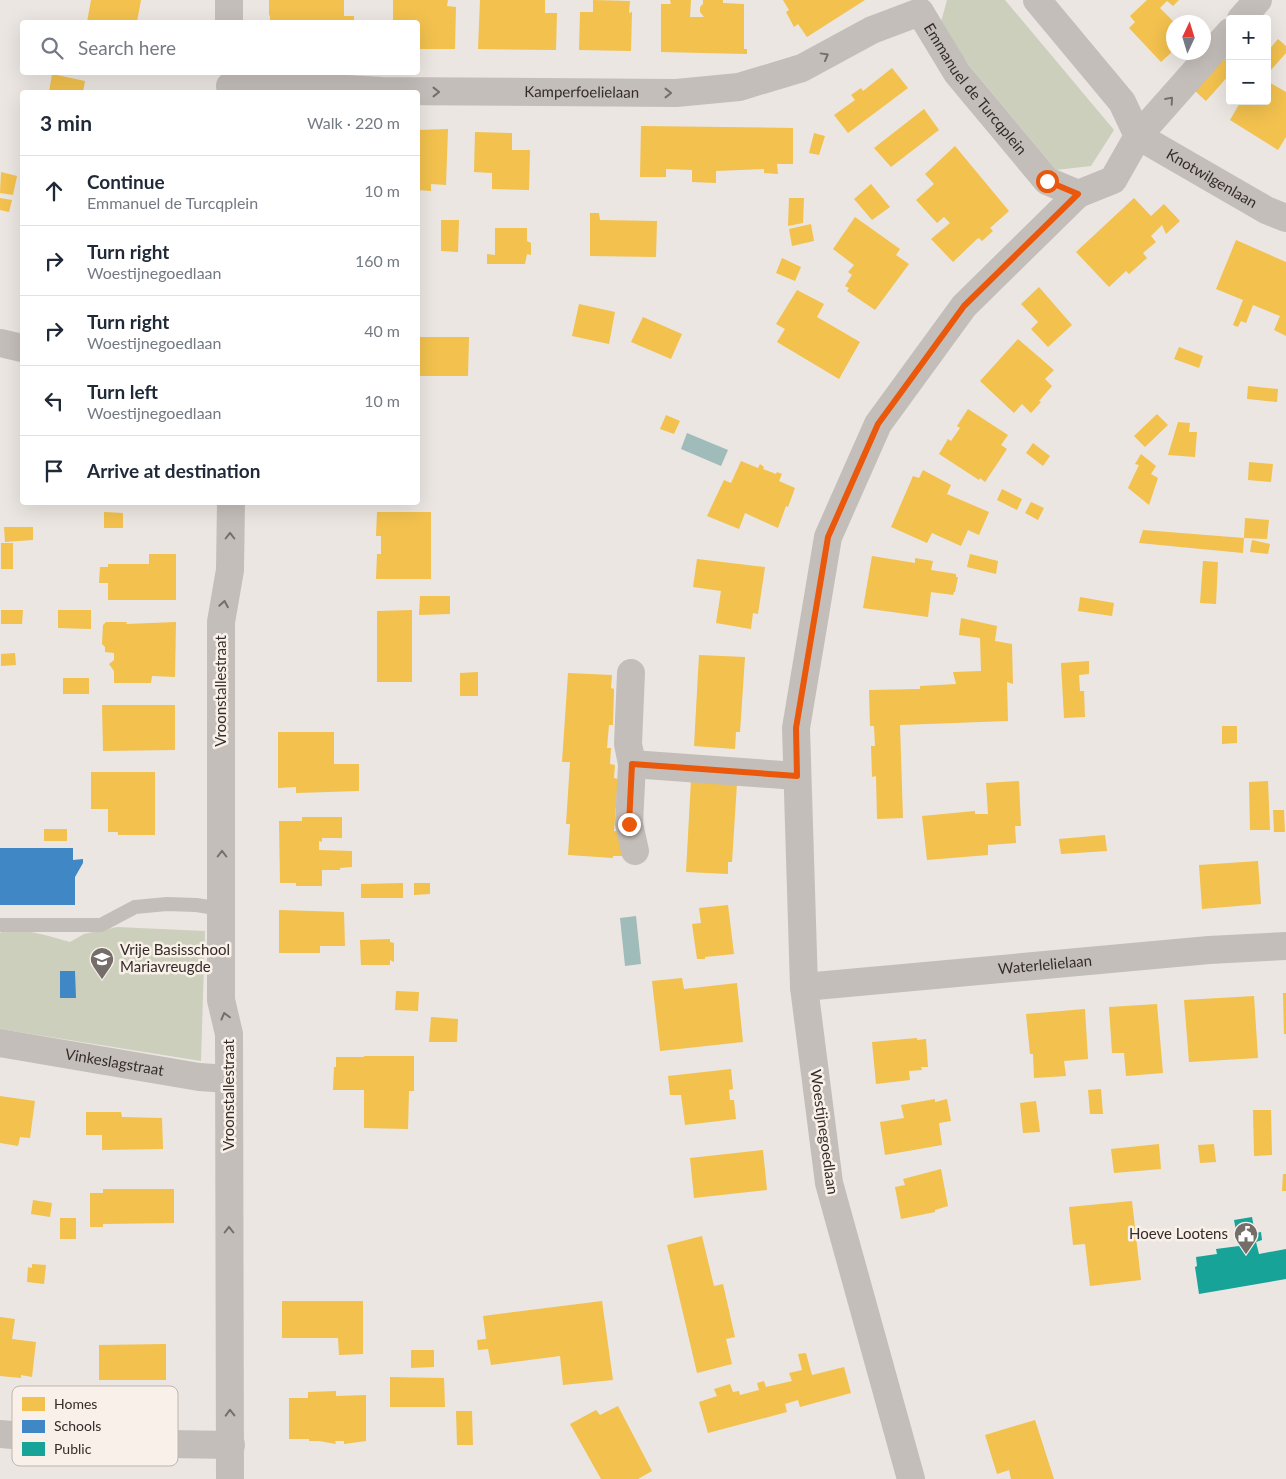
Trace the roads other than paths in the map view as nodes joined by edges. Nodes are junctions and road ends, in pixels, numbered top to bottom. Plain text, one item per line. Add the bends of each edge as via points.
1 (229, 0) edge
2 (1036, 0) edge
3 (922, 6) edge
4 (230, 20) edge
5 (1226, 37) edge
6 (230, 84) edge
7 (364, 90) edge
8 (420, 91) edge
9 (1138, 136) junction
10 (1078, 194) junction
11 (1286, 218) edge
12 (0, 343) edge
13 (20, 348) edge
14 (230, 505) edge
15 (631, 673) dead end
16 (632, 764) junction
17 (797, 776) junction
18 (636, 851) dead end
19 (222, 909) junction
20 (0, 924) edge
21 (1286, 946) edge
22 (804, 987) junction
23 (0, 1043) edge
24 (229, 1079) junction
25 (178, 1444) edge
26 (231, 1445) junction
27 (230, 1479) edge
28 (911, 1479) edge

1 - 4 street
2 - 9 street via 1122,102
8 -> 3 street, Kamperfoelielaan via 676,93 739,87 802,68
3 - 10 street, Emmanuel de Turcqplein via 957,72 1047,181
9 -> 5 street
6 -> 7 street, Kamperfoelielaan
9 - 10 street via 1113,180
9 - 11 street, Knotwilgenlaan via 1266,210
10 - 17 street, Woestijnegoedlaan via 964,306 878,424 828,537 796,728
12 - 13 street
19 -> 14 street, Vroonstallestraat via 221,622 230,570
15 - 16 street via 628,744
16 - 17 street
16 - 18 street via 629,824
17 - 22 street, Woestijnegoedlaan
19 - 20 lane via 167,904 136,907 101,925
24 -> 19 street, Vroonstallestraat via 229,1034 221,1000
21 - 22 street, Waterlelielaan via 1209,950
22 - 28 street, Woestijnegoedlaan via 829,1183
23 - 24 street, Vinkeslagstraat
26 -> 24 street, Vroonstallestraat
25 - 26 street
26 - 27 street, Vroonstallestraat

